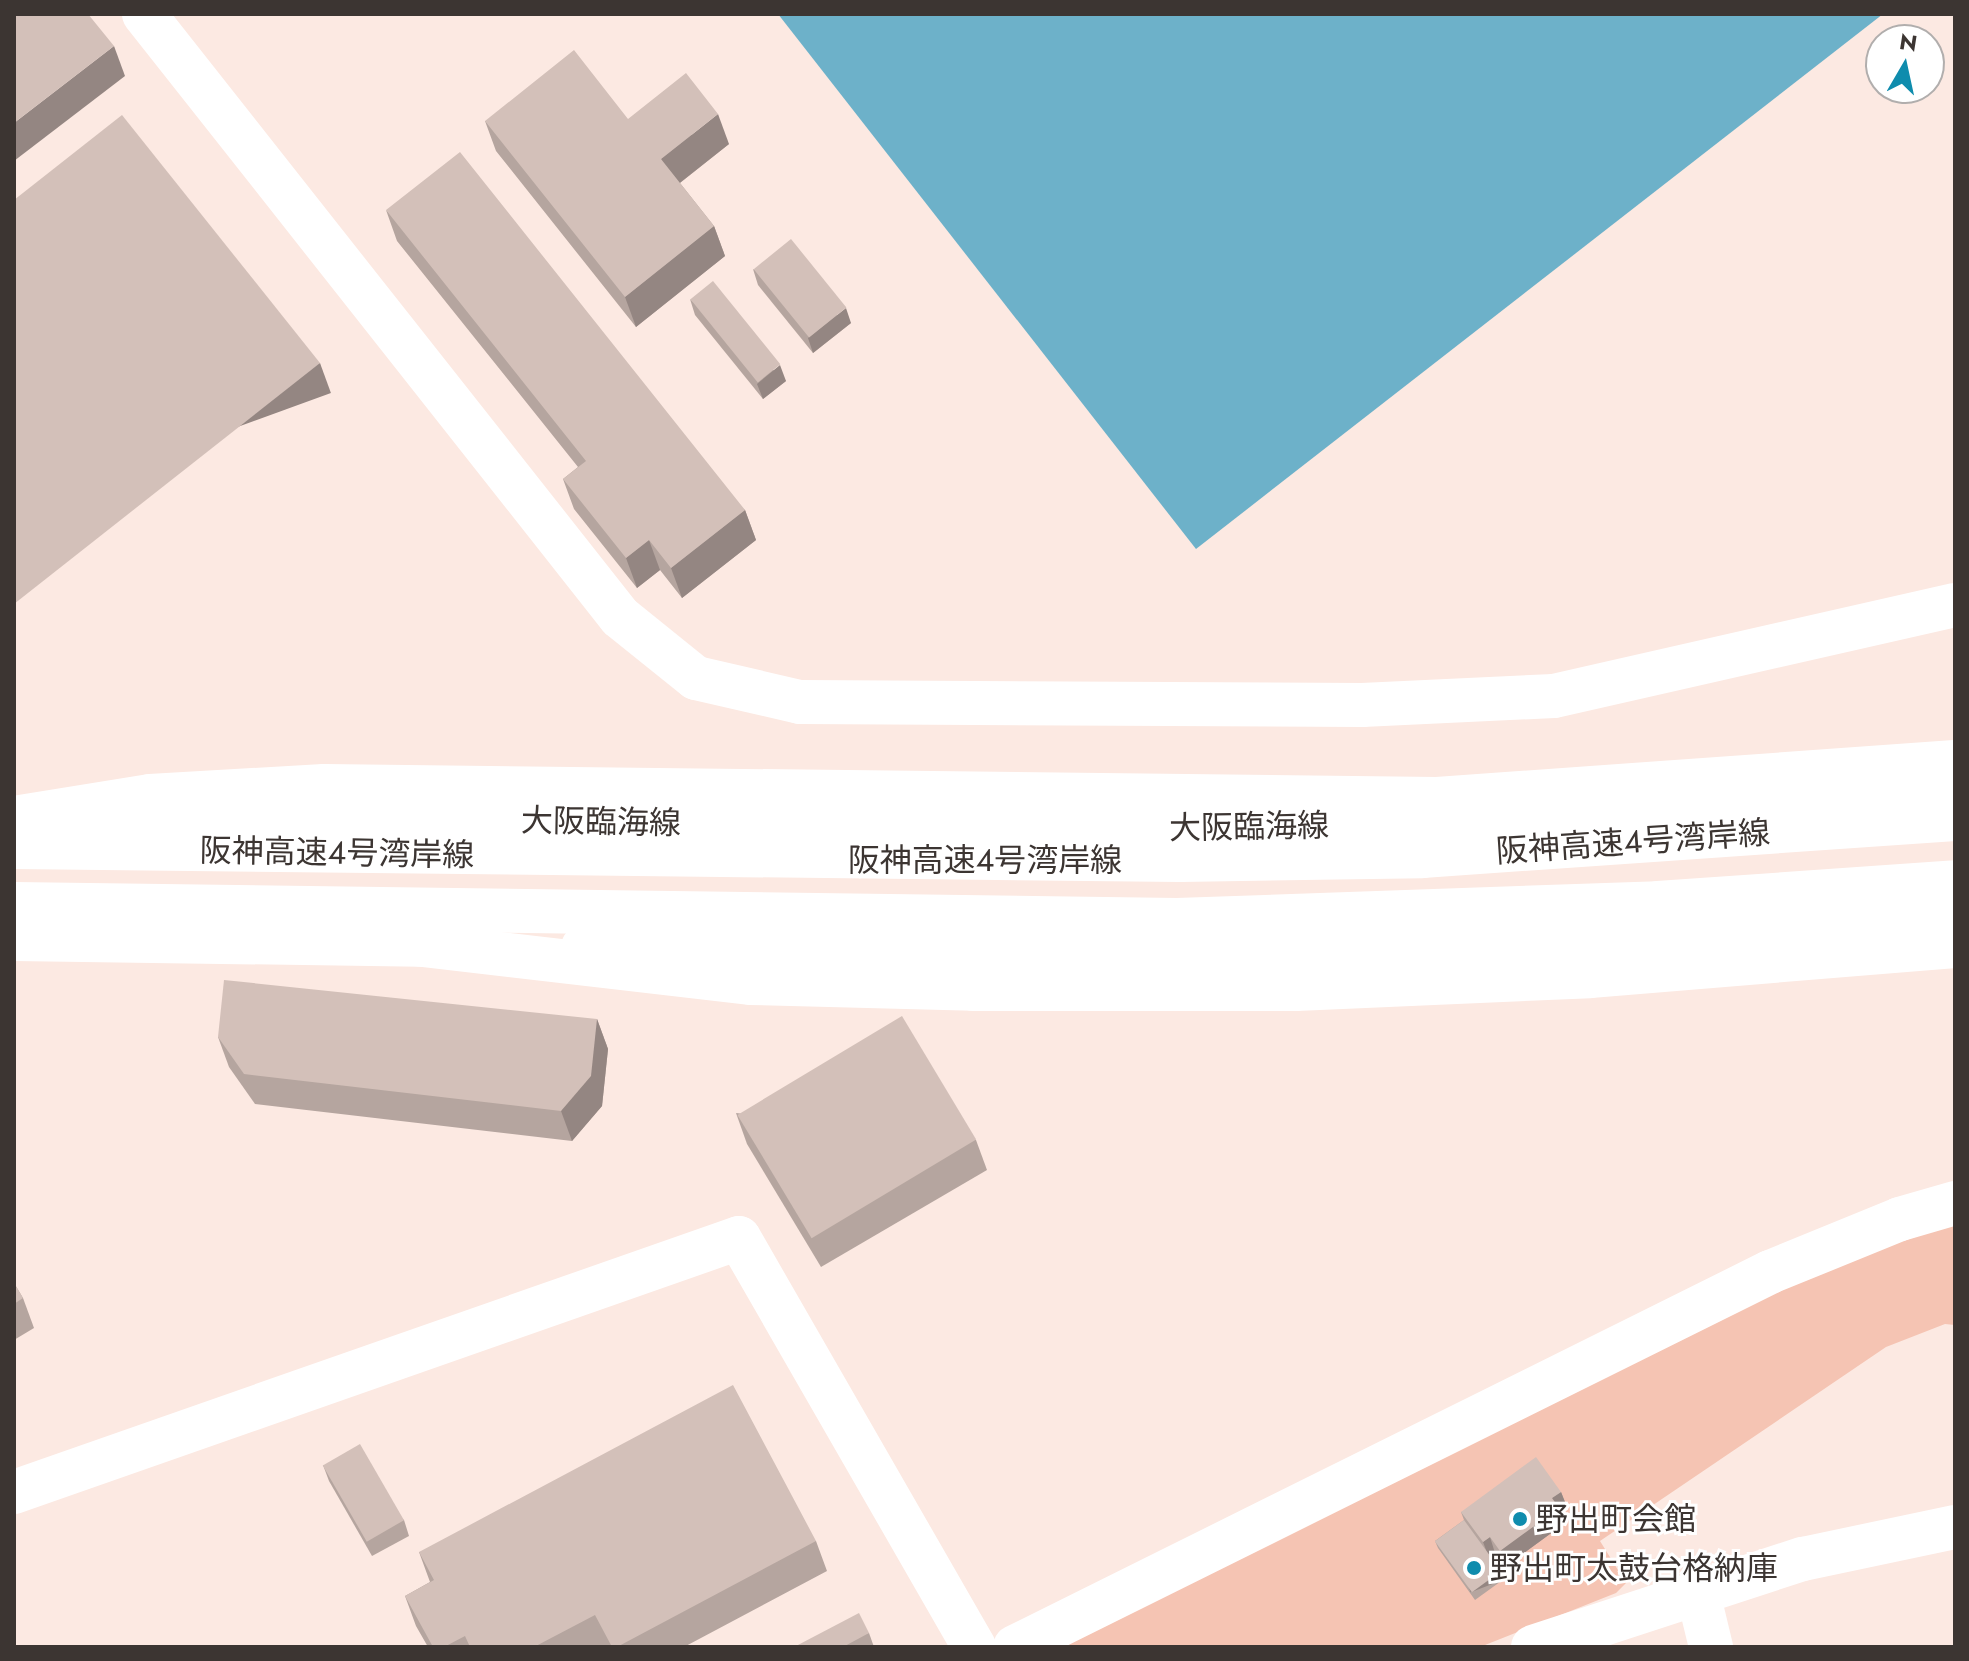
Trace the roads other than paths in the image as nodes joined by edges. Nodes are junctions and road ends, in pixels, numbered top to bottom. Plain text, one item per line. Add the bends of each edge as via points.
1 (144, 14) edge
2 (1955, 605) edge
3 (1955, 762) edge
4 (1955, 790) edge
5 (14, 818) edge
6 (1955, 819) edge
7 (14, 832) edge
8 (14, 847) edge
9 (1955, 882) edge
10 (14, 904) edge
11 (1955, 917) edge
12 (14, 939) edge
13 (414, 944) junction
14 (1955, 946) edge
15 (1955, 1203) edge
16 (14, 1492) edge
17 (1955, 1527) edge
18 (1697, 1589) junction
19 (974, 1647) edge
20 (1015, 1647) edge
21 (1533, 1647) edge
22 (1711, 1647) edge

1 - 2 main road via 620,617 696,678 800,702 1362,705 1554,696
3 - 5 main road via 1437,799 324,786 150,796
4 - 7 main road, 大阪臨海線 via 1426,824 943,828 345,816
6 - 8 main road, 阪神高速4号湾岸線 via 1422,856 1180,860
9 - 10 main road, 阪神高速4号湾岸線 via 1627,905 1161,921
11 - 13 main road via 1432,950 1180,955
12 - 13 main road
13 - 14 main road via 750,983 1296,989 1590,976
15 - 20 main road via 1900,1219 1770,1272
16 - 19 main road via 739,1238
17 - 18 main road via 1803,1559
18 - 21 main road
18 - 22 main road

